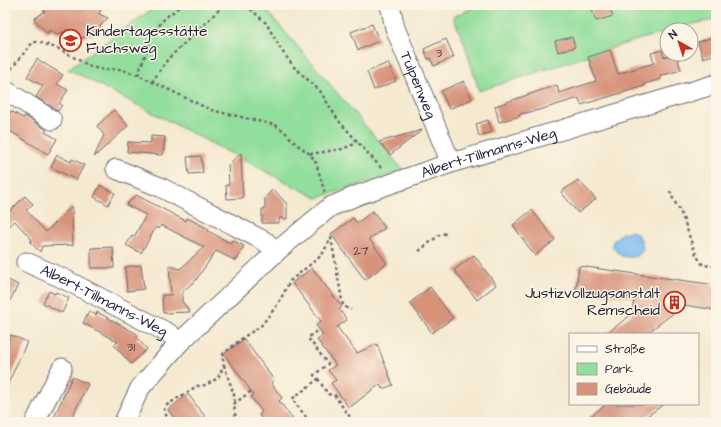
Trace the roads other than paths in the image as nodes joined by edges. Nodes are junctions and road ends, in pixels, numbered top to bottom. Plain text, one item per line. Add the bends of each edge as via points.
1 (390, 5) edge
2 (716, 84) edge
3 (5, 90) edge
4 (52, 120) dead end
5 (451, 163) junction
6 (116, 169) dead end
7 (276, 252) junction
8 (26, 262) dead end
9 (179, 343) junction
10 (62, 368) dead end
11 (35, 422) edge
12 (124, 422) edge

1 - 5 street, Tulpenweg via 395,28
2 - 5 street, Albert-Tillmanns-Weg
3 - 4 street
5 - 7 street, Albert-Tillmanns-Weg via 330,207
6 - 7 street via 160,187 259,238
7 - 9 street, Albert-Tillmanns-Weg
8 - 9 street, Albert-Tillmanns-Weg via 170,334
9 - 12 street, Albert-Tillmanns-Weg via 144,383
10 - 11 street

